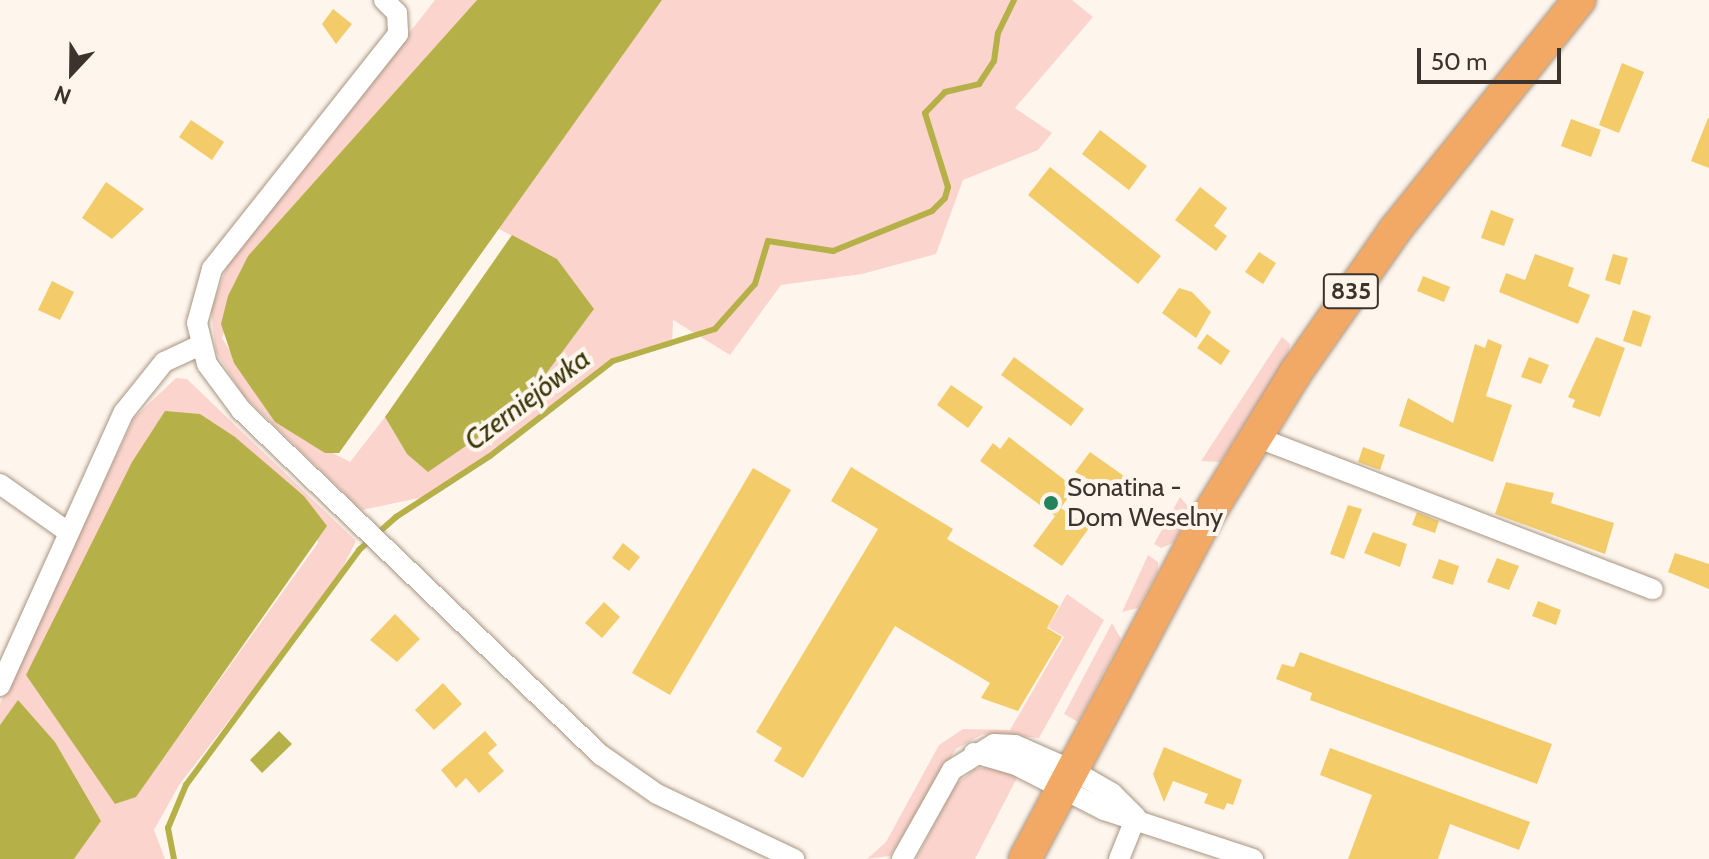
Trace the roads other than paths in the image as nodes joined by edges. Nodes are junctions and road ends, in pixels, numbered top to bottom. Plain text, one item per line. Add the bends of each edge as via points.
1 (384, 0) edge
2 (1579, 0) edge
3 (200, 345) junction
4 (1256, 437) junction
5 (0, 484) edge
6 (68, 532) junction
7 (1653, 589) dead end
8 (0, 686) edge
9 (1067, 779) junction
10 (1136, 817) junction
11 (794, 859) edge
12 (902, 859) edge
13 (1025, 859) edge
14 (1119, 859) edge
15 (1253, 859) edge

1 - 3 street via 397,13 398,34 216,261 200,300
2 - 4 main road, 835 via 1386,242
3 - 6 street via 172,356 132,399
3 - 11 street via 229,398 601,755 657,794
4 - 7 street
4 - 9 main road, 835
5 - 6 street
6 - 8 street
9 - 10 street
9 - 12 street via 974,753 952,770
9 - 13 main road, 835
10 - 14 street
10 - 15 street

